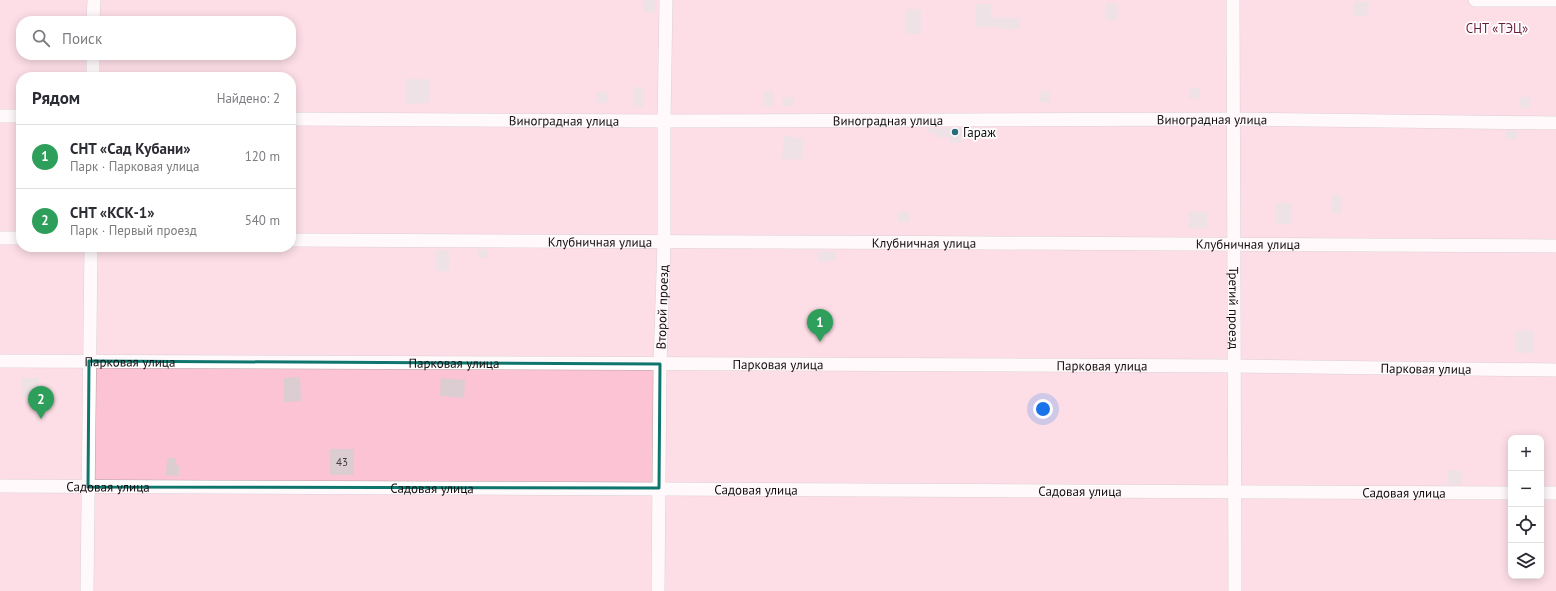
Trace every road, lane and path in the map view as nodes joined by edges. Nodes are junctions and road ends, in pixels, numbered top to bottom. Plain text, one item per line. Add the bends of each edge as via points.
1 (94, 0) edge
2 (666, 0) edge
3 (1233, 0) edge
4 (1475, 0) edge
5 (1556, 0) edge
6 (93, 16) edge
7 (93, 60) edge
8 (93, 72) edge
9 (0, 116) edge
10 (16, 116) edge
11 (296, 119) edge
12 (1234, 119) junction
13 (664, 121) junction
14 (1556, 123) edge
15 (0, 238) edge
16 (16, 238) edge
17 (296, 240) edge
18 (664, 243) junction
19 (1233, 243) junction
20 (1556, 246) edge
21 (91, 252) edge
22 (0, 361) edge
23 (89, 361) junction
24 (660, 364) junction
25 (1234, 366) junction
26 (1556, 370) edge
27 (0, 486) edge
28 (88, 487) junction
29 (659, 488) junction
30 (1234, 491) junction
31 (1508, 493) edge
32 (1544, 493) edge
33 (1556, 493) edge
34 (87, 591) edge
35 (658, 591) edge
36 (1235, 591) edge

1 - 6 street
2 - 13 street, Второй проезд
3 - 12 street, Третий проезд
4 - 5 street
7 - 8 street
9 - 10 street
11 - 13 street, Виноградная улица
12 - 13 street, Виноградная улица
12 - 14 street, Виноградная улица
12 - 19 street, Третий проезд
13 - 18 street, Второй проезд
15 - 16 street
17 - 18 street, Клубничная улица
18 - 19 street, Клубничная улица
18 - 24 street, Второй проезд
19 - 20 street, Клубничная улица
19 - 25 street, Третий проезд
21 - 23 street
22 - 23 street, Парковая улица
23 - 24 street, Парковая улица
23 - 28 street
24 - 25 street, Парковая улица
24 - 29 street, Второй проезд
25 - 26 street, Парковая улица
25 - 30 street, Третий проезд
27 - 28 street, Садовая улица
28 - 29 street, Садовая улица
28 - 34 street
29 - 30 street, Садовая улица
29 - 35 street, Второй проезд
30 - 31 street, Садовая улица
30 - 36 street, Третий проезд
32 - 33 street

